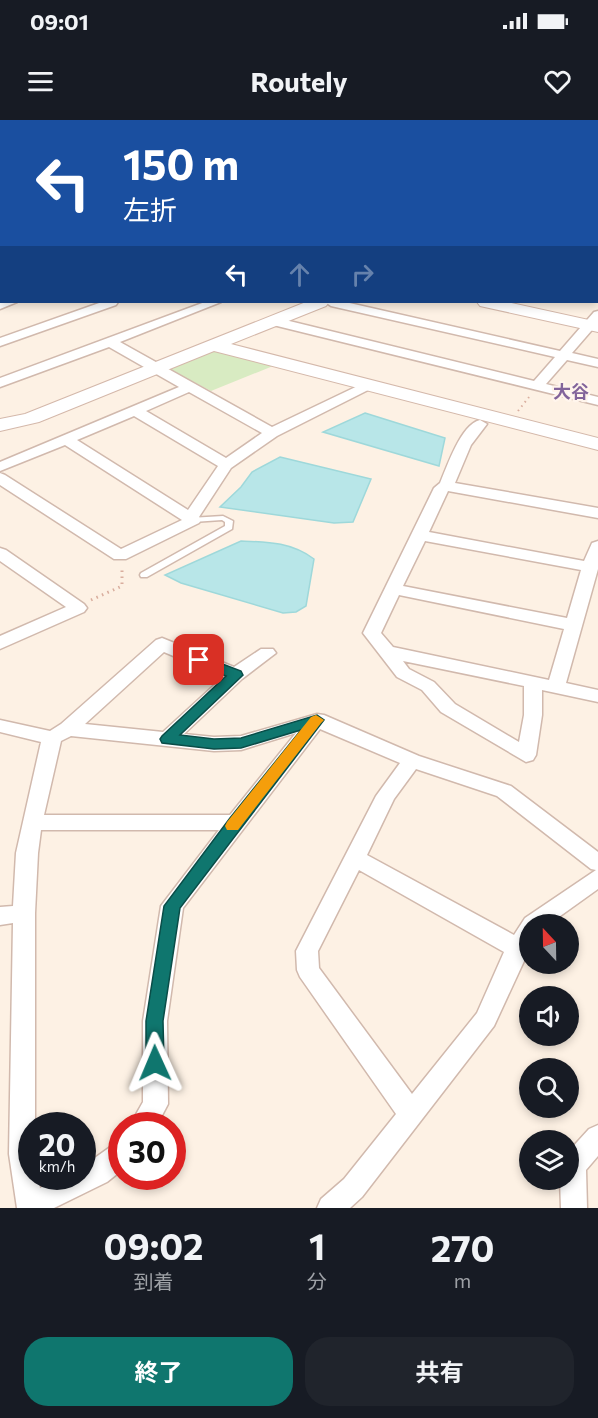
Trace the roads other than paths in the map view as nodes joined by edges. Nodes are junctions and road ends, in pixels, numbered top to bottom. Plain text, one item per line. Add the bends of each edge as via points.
1 (109, 303) edge
2 (206, 303) edge
3 (318, 303) edge
4 (335, 303) edge
5 (491, 303) edge
6 (273, 321) junction
7 (595, 322) edge
8 (0, 342) edge
9 (110, 342) junction
10 (212, 345) junction
11 (562, 355) junction
12 (598, 363) edge
13 (157, 367) junction
14 (0, 383) edge
15 (371, 385) junction
16 (537, 386) junction
17 (190, 387) junction
18 (598, 400) edge
19 (135, 410) junction
20 (480, 424) dead end
21 (0, 425) edge
22 (272, 433) junction
23 (66, 439) junction
24 (598, 444) edge
25 (226, 465) junction
26 (0, 466) edge
27 (0, 478) edge
28 (446, 486) junction
29 (598, 513) edge
30 (192, 519) junction
31 (419, 535) junction
32 (598, 546) edge
33 (0, 553) edge
34 (144, 574) dead end
35 (591, 579) edge
36 (394, 589) junction
37 (573, 626) junction
38 (0, 643) edge
39 (387, 652) junction
40 (267, 653) dead end
41 (236, 675) junction
42 (533, 683) junction
43 (556, 687) junction
44 (598, 696) edge
45 (317, 720) junction
46 (0, 726) edge
47 (60, 734) junction
48 (167, 739) junction
49 (412, 761) junction
50 (236, 822) junction
51 (32, 823) junction
52 (353, 857) junction
53 (598, 863) edge
54 (598, 878) edge
55 (24, 913) junction
56 (546, 914) edge
57 (0, 916) edge
58 (519, 936) edge
59 (519, 947) edge
60 (150, 1112) edge
61 (411, 1114) junction
62 (598, 1137) edge
63 (108, 1165) edge
64 (30, 1207) edge
65 (330, 1208) edge
66 (574, 1208) edge

1 - 8 street
2 - 9 street
3 - 6 street
4 - 11 street
5 - 7 street
6 - 10 street
6 - 16 street
7 - 11 street
9 - 13 street
9 - 14 street
10 - 13 street
10 - 15 street
11 - 12 street
11 - 16 street
13 - 17 street
13 - 21 street via 32,418
15 - 22 street
15 - 24 street
16 - 18 street
17 - 19 street
17 - 22 street
19 - 23 street
19 - 25 street
20 - 28 street via 464,444
22 - 25 street
23 - 26 street
23 - 30 street
25 - 30 street
27 - 30 street via 120,556
28 - 29 street
28 - 31 street via 441,488
30 - 34 lane via 223,518 230,527
31 - 35 street
31 - 36 street
32 - 35 street
33 - 38 street via 78,608
35 - 37 street
36 - 37 street
36 - 39 street via 372,633
37 - 43 street
39 - 42 street
39 - 42 street via 403,673 428,686 448,708 526,755 533,715
40 - 41 street
41 - 47 street via 162,645
41 - 48 street
42 - 43 street
43 - 44 street
45 - 48 street via 241,743
45 - 49 street
45 - 50 street
46 - 47 street
47 - 48 street
47 - 51 street
49 - 52 street via 386,796
49 - 53 street via 504,791
50 - 51 street
50 - 60 street via 172,906 154,1021 155,1104
51 - 55 street
52 - 58 street
52 - 61 street via 307,951 308,970
54 - 56 street
55 - 57 street
55 - 64 street via 22,1154
59 - 61 street via 486,1020
61 - 65 street via 353,1188
62 - 66 street via 573,1166
63 - 64 street

